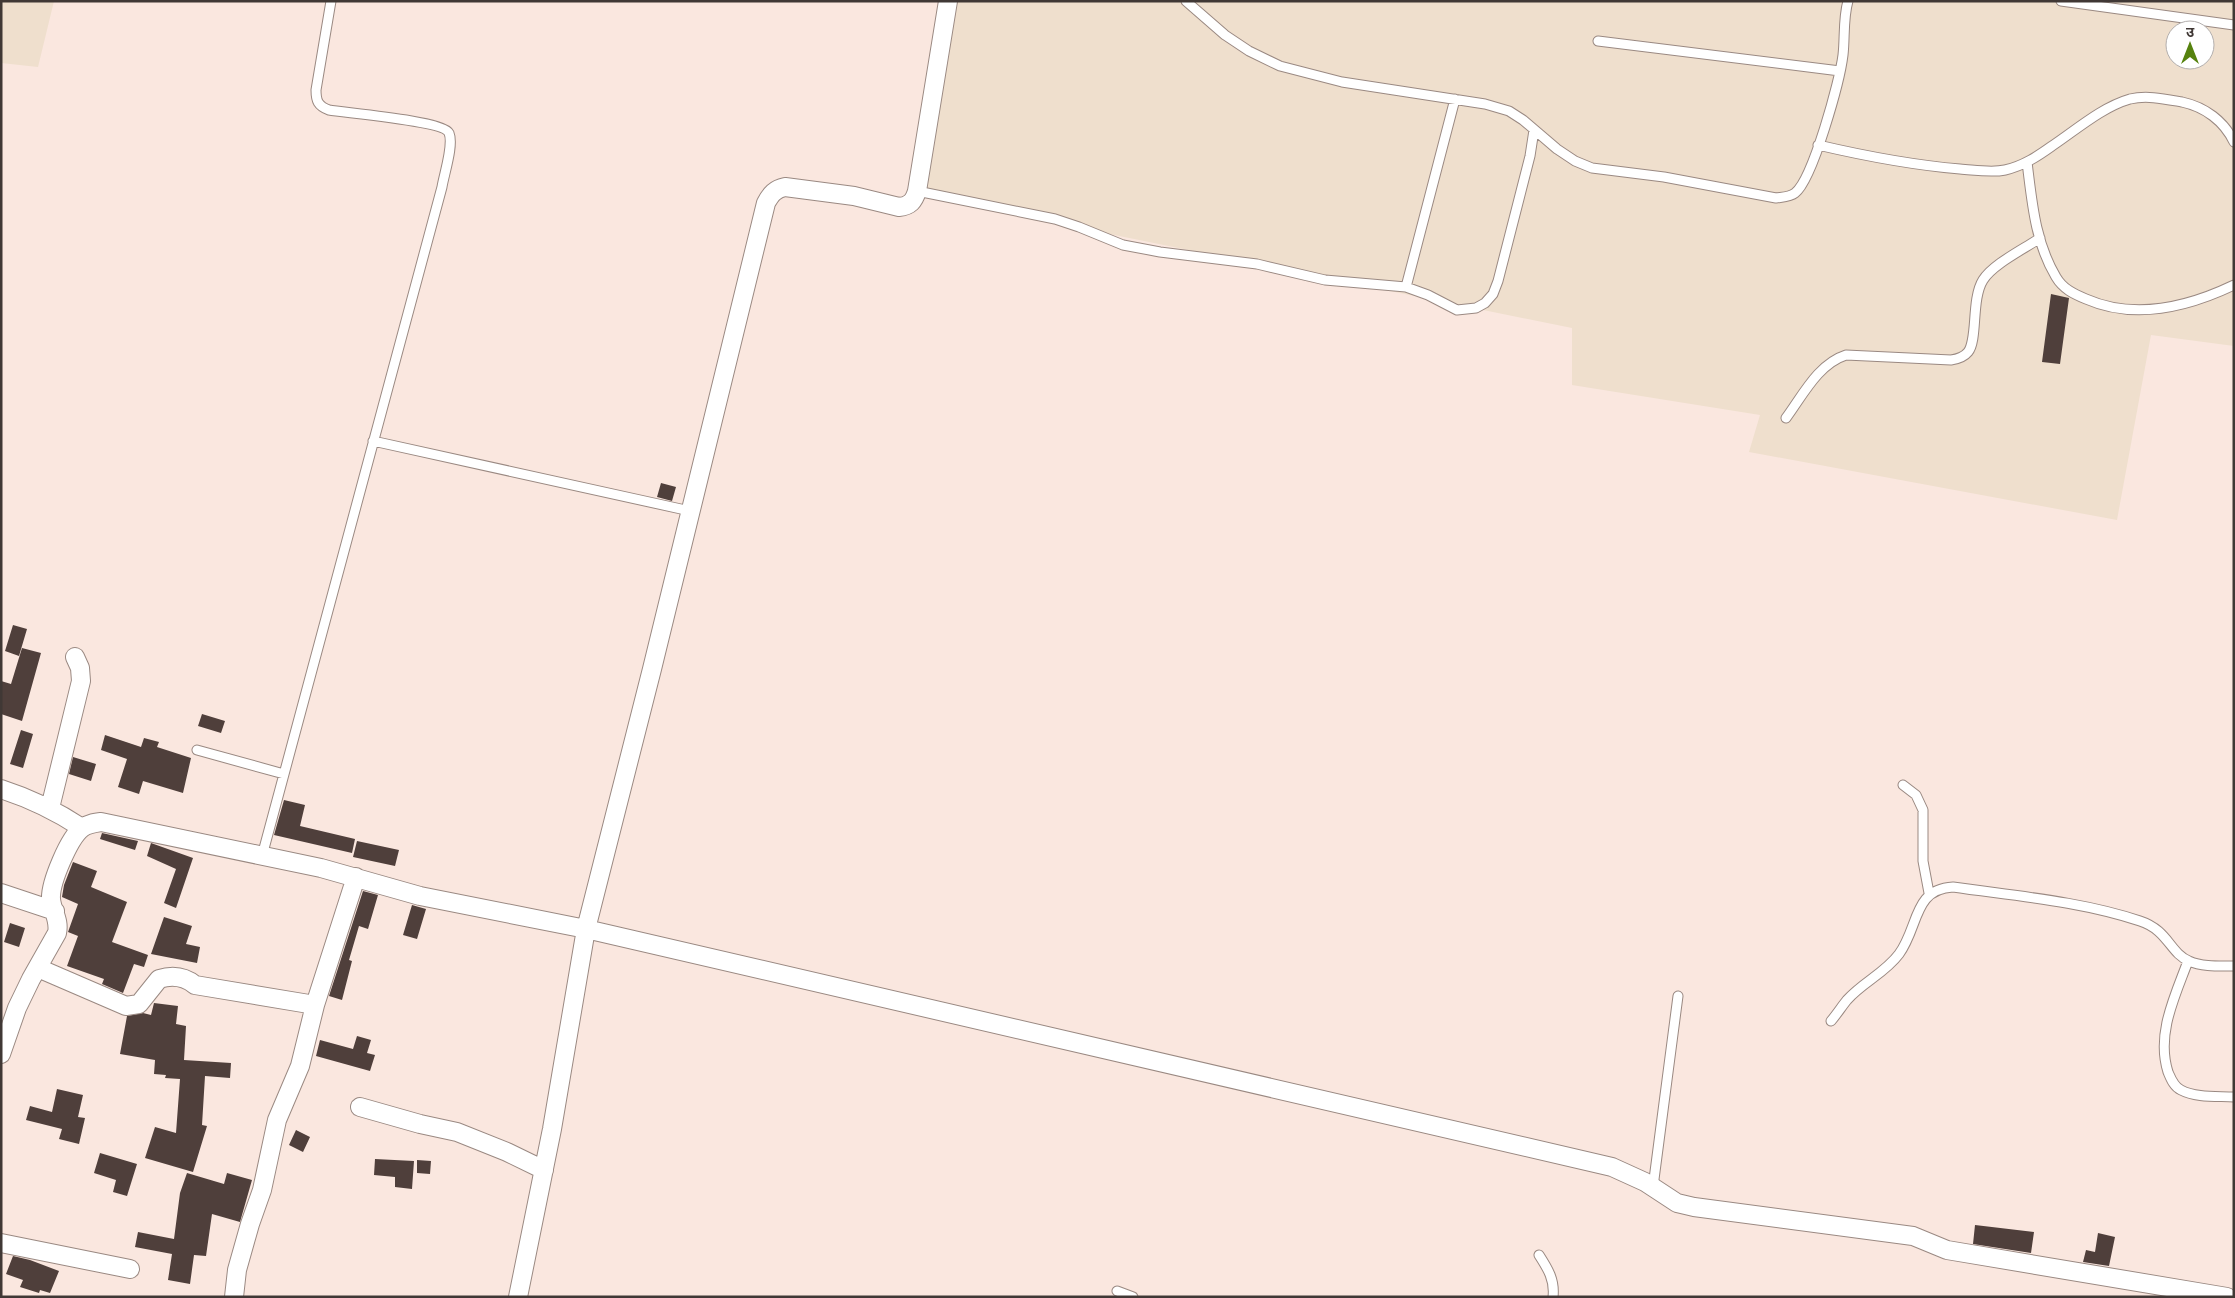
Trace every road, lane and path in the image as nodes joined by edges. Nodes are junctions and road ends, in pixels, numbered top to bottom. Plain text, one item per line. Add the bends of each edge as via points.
1 (331, 1) edge
2 (948, 1) edge
3 (1186, 1) edge
4 (1848, 1) edge
5 (2061, 1) edge
6 (2073, 2) edge
7 (2234, 25) edge
8 (1598, 41) dead end
9 (1840, 71) junction
10 (1455, 100) junction
11 (1534, 130) junction
12 (2234, 142) edge
13 (1818, 145) junction
14 (2027, 162) junction
15 (917, 191) junction
16 (2040, 238) junction
17 (2234, 285) edge
18 (1406, 287) junction
19 (1786, 418) dead end
20 (373, 441) junction
21 (690, 511) junction
22 (75, 657) dead end
23 (197, 750) dead end
24 (284, 774) junction
25 (1903, 786) dead end
26 (1, 789) edge
27 (50, 808) junction
28 (82, 828) junction
29 (262, 856) junction
30 (356, 878) junction
31 (1, 893) edge
32 (1929, 893) junction
33 (55, 911) junction
34 (586, 929) junction
35 (2188, 961) junction
36 (2234, 966) edge
37 (38, 968) junction
38 (1678, 996) dead end
39 (315, 1005) junction
40 (1832, 1022) dead end
41 (1, 1054) edge
42 (2234, 1097) edge
43 (360, 1107) dead end
44 (544, 1170) junction
45 (1653, 1187) junction
46 (1, 1243) edge
47 (1539, 1255) dead end
48 (130, 1269) dead end
49 (1117, 1292) dead end
50 (234, 1297) edge
51 (518, 1297) edge
52 (1133, 1297) edge
53 (1553, 1297) edge
54 (2227, 1297) edge

1 - 20 lane via 316,90 316,101 320,107 442,127 450,136 442,187
2 - 15 street
3 - 10 lane via 1225,35 1280,66 1342,82
4 - 9 lane
5 - 6 lane
6 - 7 lane
8 - 9 lane
9 - 13 lane
10 - 11 lane via 1485,104 1508,112
10 - 18 lane
11 - 13 lane via 1575,161 1592,168 1664,177 1776,198 1794,194 1800,187
11 - 18 lane via 1493,294 1476,308 1457,310
12 - 14 lane via 2216,118 2194,105 2142,97 2113,106
13 - 14 lane via 1943,168 2005,170
14 - 16 lane
15 - 18 lane via 1054,219 1123,245 1257,264 1325,280
15 - 21 street via 912,203 899,207 797,187 779,188 772,194 766,204
16 - 17 lane via 2057,278 2070,293 2101,306 2156,310 2188,303
16 - 19 lane via 1984,278 1974,309 1970,351 1961,358 1846,354 1834,358 1821,369
20 - 21 lane
20 - 24 lane
21 - 34 street
22 - 27 street via 80,668 80,690
23 - 24 lane
24 - 29 lane
25 - 32 lane via 1916,795 1923,810 1923,860
26 - 27 street
27 - 28 street
28 - 29 street via 92,823 117,824
28 - 33 street via 54,878 51,901
29 - 30 street
30 - 34 street via 420,896
30 - 39 street
31 - 33 street
32 - 35 lane via 1940,887 1953,887 2108,911 2156,927
32 - 40 lane via 1900,953 1887,968 1848,999
33 - 37 street via 59,925 57,933
34 - 44 street
34 - 45 street via 1612,1167
35 - 36 lane
35 - 42 lane via 2165,1033 2164,1050 2170,1076 2174,1086 2181,1090
37 - 39 street via 126,1006 139,1004 159,979 174,976 188,979 195,985
37 - 41 street via 17,1008
38 - 45 lane
39 - 50 street via 300,1066 276,1120 262,1190 237,1270
43 - 44 street via 457,1132
44 - 51 street
45 - 54 street via 1677,1203 1694,1207 1913,1236 1947,1250
46 - 48 street
47 - 53 lane via 1551,1276
49 - 52 lane

